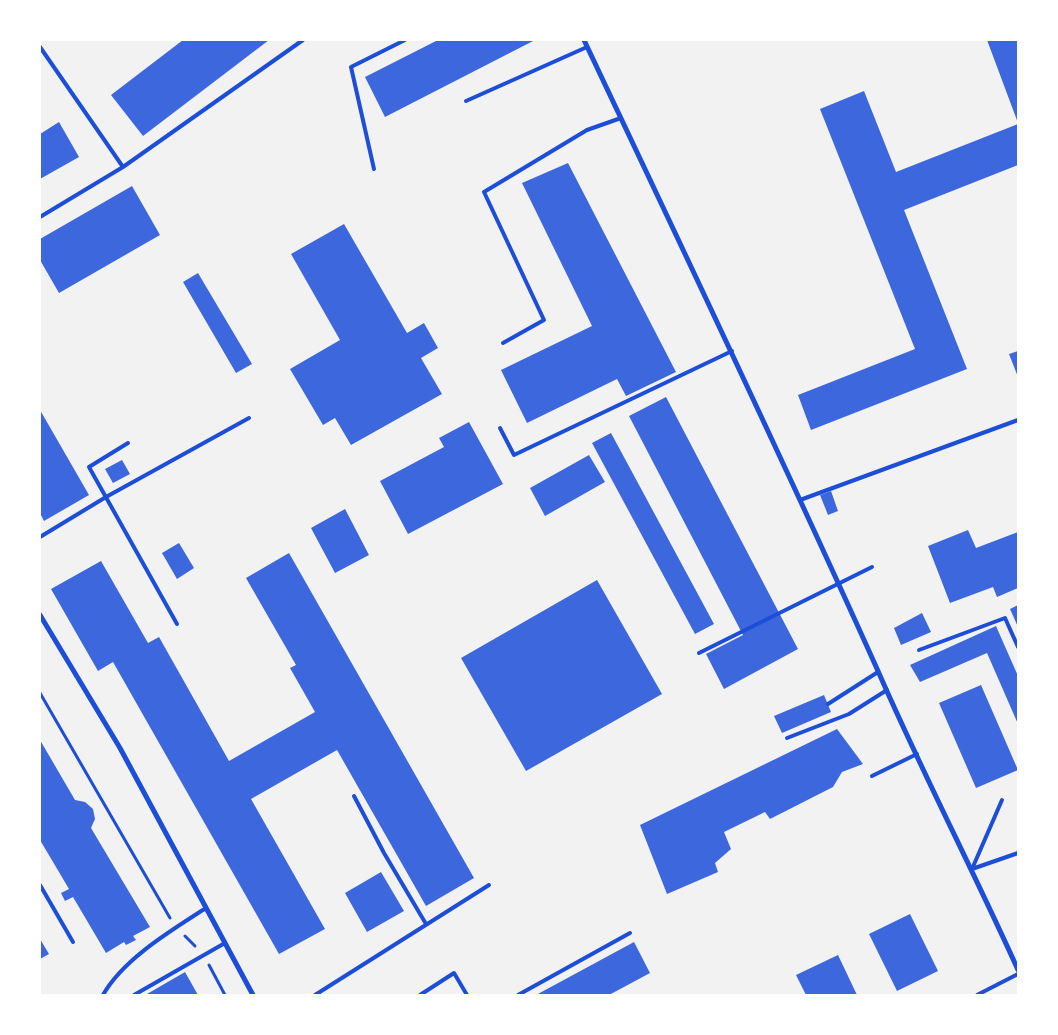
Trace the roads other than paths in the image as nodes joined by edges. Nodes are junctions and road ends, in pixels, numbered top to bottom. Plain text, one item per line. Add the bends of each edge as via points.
1 (303, 40) edge
2 (405, 40) edge
3 (584, 40) edge
4 (40, 47) edge
5 (587, 47) junction
6 (466, 101) dead end
7 (621, 118) junction
8 (123, 167) junction
9 (374, 169) dead end
10 (40, 217) edge
11 (503, 343) dead end
12 (732, 351) junction
13 (248, 418) dead end
14 (1018, 420) edge
15 (500, 428) dead end
16 (128, 443) dead end
17 (106, 497) junction
18 (800, 500) junction
19 (40, 537) edge
20 (872, 567) dead end
21 (838, 583) junction
22 (40, 616) edge
23 (177, 624) dead end
24 (1018, 647) edge
25 (919, 650) dead end
26 (700, 653) dead end
27 (878, 672) junction
28 (887, 690) junction
29 (828, 704) dead end
30 (788, 738) dead end
31 (917, 754) junction
32 (872, 776) dead end
33 (354, 796) dead end
34 (1002, 800) dead end
35 (1018, 853) edge
36 (972, 869) junction
37 (40, 885) edge
38 (489, 885) dead end
39 (206, 908) junction
40 (426, 924) junction
41 (630, 933) dead end
42 (73, 942) dead end
43 (225, 943) junction
44 (1018, 972) edge
45 (103, 995) edge
46 (134, 995) edge
47 (253, 995) edge
48 (315, 995) edge
49 (420, 995) edge
50 (467, 995) edge
51 (518, 995) edge
52 (977, 995) edge

1 - 8 lane
2 - 9 lane via 351,68
3 - 5 street
4 - 8 lane
5 - 6 lane
5 - 7 street
7 - 11 lane via 587,130 484,192 544,320
7 - 12 street
8 - 10 lane
12 - 15 lane via 514,455
12 - 18 street
13 - 17 lane
14 - 18 lane
16 - 17 lane via 89,467
17 - 19 lane
17 - 23 lane
18 - 21 street
20 - 21 lane
21 - 26 lane
21 - 27 street
22 - 39 street via 120,748
24 - 25 lane via 1005,618
27 - 28 street
27 - 29 lane
28 - 30 lane via 849,714
28 - 31 street
31 - 32 lane
31 - 36 street
33 - 40 lane
34 - 36 lane
35 - 36 lane
36 - 44 street
37 - 42 lane
38 - 40 lane
39 - 43 street
39 - 45 lane via 124,968
40 - 48 lane
41 - 51 lane
43 - 46 lane
43 - 47 street
44 - 52 lane
49 - 50 lane via 454,973

